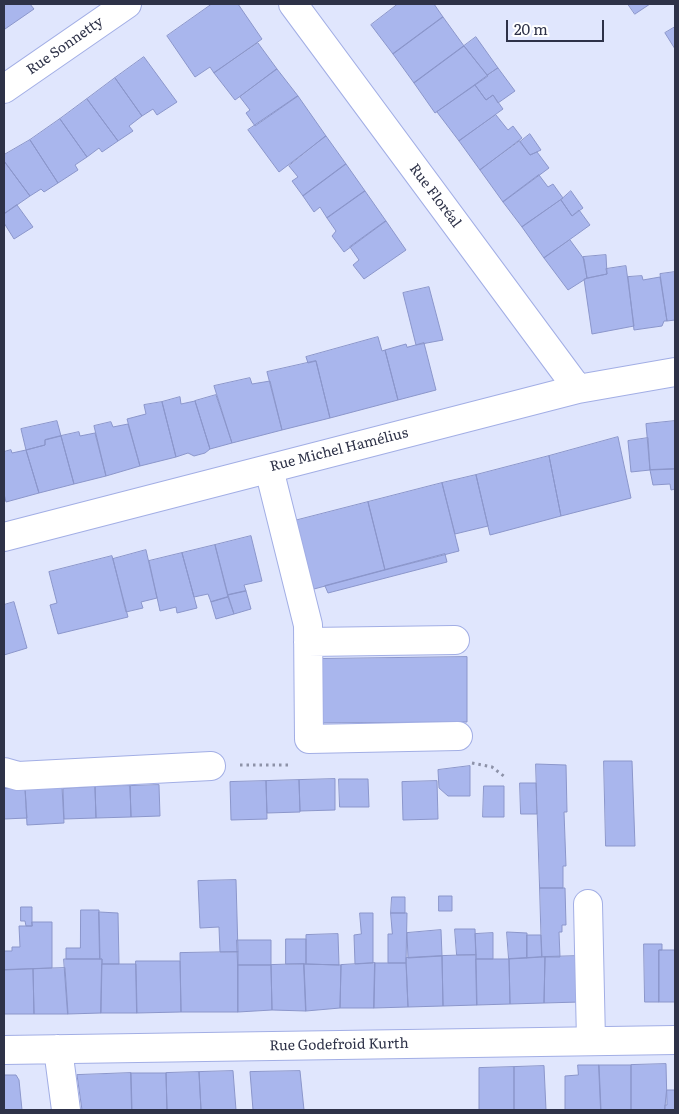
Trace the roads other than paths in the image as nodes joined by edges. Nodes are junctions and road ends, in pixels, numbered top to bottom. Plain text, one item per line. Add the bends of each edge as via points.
1 (127, 4) edge
2 (293, 4) edge
3 (4, 89) edge
4 (675, 372) edge
5 (578, 389) junction
6 (269, 468) junction
7 (4, 537) edge
8 (455, 640) dead end
9 (308, 642) junction
10 (458, 736) dead end
11 (211, 766) dead end
12 (4, 772) edge
13 (588, 904) dead end
14 (675, 1040) edge
15 (591, 1042) junction
16 (4, 1050) edge
17 (58, 1050) junction
18 (66, 1110) edge

1 - 3 street, Rue Sonnetty
2 - 5 street, Rue Floréal
4 - 5 street, Rue Michel Hamélius
5 - 6 street, Rue Michel Hamélius
6 - 7 street, Rue Michel Hamélius
6 - 9 street via 308,625
8 - 9 street
9 - 10 street via 309,739
11 - 12 street via 18,776
13 - 15 street
14 - 15 street, Rue Godefroid Kurth
15 - 17 street, Rue Godefroid Kurth
16 - 17 street, Rue Godefroid Kurth
17 - 18 street

